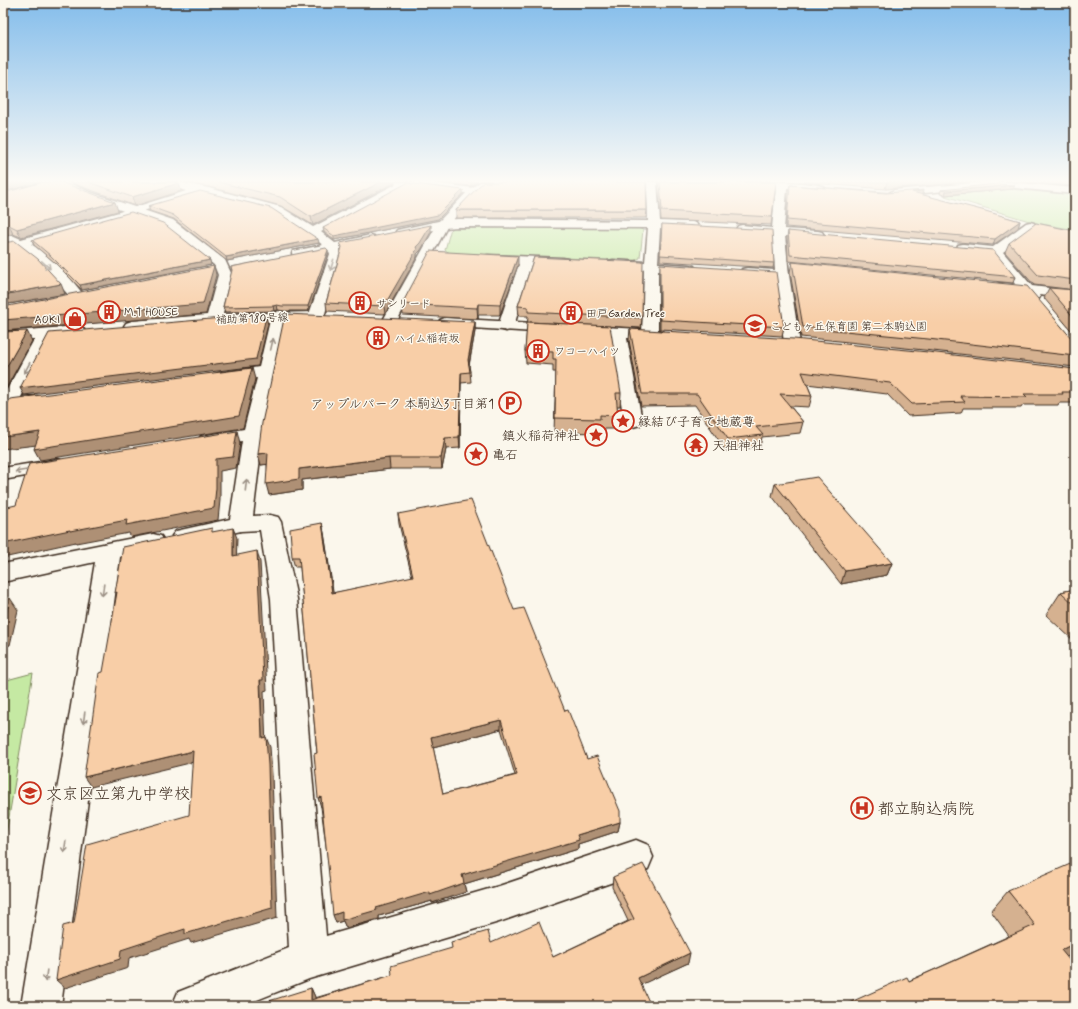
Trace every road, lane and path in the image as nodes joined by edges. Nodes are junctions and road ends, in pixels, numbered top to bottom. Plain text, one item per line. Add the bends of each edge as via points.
1 (71, 229) edge
2 (177, 229) edge
3 (308, 229) edge
4 (317, 229) edge
5 (418, 229) edge
6 (440, 229) edge
7 (654, 229) edge
8 (734, 229) edge
9 (1031, 229) edge
10 (312, 232) junction
11 (778, 232) junction
12 (3, 235) edge
13 (832, 236) edge
14 (22, 243) junction
15 (331, 247) junction
16 (950, 247) edge
17 (3, 248) edge
18 (996, 251) junction
19 (425, 255) junction
20 (441, 256) edge
21 (284, 257) edge
22 (472, 258) edge
23 (527, 261) junction
24 (574, 263) edge
25 (597, 264) edge
26 (238, 266) edge
27 (651, 266) junction
28 (223, 269) junction
29 (786, 269) junction
30 (703, 270) edge
31 (208, 272) edge
32 (733, 272) edge
33 (989, 286) edge
34 (1028, 290) junction
35 (94, 294) edge
36 (1075, 295) edge
37 (78, 297) junction
38 (63, 300) edge
39 (1042, 307) edge
40 (279, 316) junction
41 (214, 318) junction
42 (391, 320) edge
43 (430, 322) edge
44 (506, 326) junction
45 (114, 327) edge
46 (91, 329) edge
47 (618, 333) junction
48 (45, 334) junction
49 (650, 335) junction
50 (674, 336) edge
51 (3, 337) edge
52 (792, 344) edge
53 (266, 371) junction
54 (211, 378) edge
55 (54, 399) edge
56 (4, 408) edge
57 (633, 421) dead end
58 (253, 433) junction
59 (190, 443) edge
60 (73, 462) edge
61 (3, 474) edge
62 (241, 524) junction
63 (109, 551) junction
64 (3, 574) edge
65 (636, 857) dead end
66 (309, 960) junction
67 (41, 1006) edge
68 (192, 1006) edge

1 - 14 street
2 - 28 street via 220,263
3 - 10 street
4 - 10 street
5 - 15 street
6 - 19 street
7 - 27 street
8 - 11 street
9 - 18 street
10 - 15 street via 328,242
11 - 13 street
11 - 29 street
12 - 14 street
14 - 17 street
14 -> 37 street
15 - 21 street
15 -> 40 street, 補助第180号線 via 336,254 323,317
16 - 18 street
18 - 34 street
19 - 20 street
19 - 42 street
22 - 23 street
23 - 24 street
23 - 44 street
25 - 27 street
26 - 28 street
27 - 30 street
27 - 49 street
28 - 31 street
28 - 41 street via 225,275
29 - 32 street
29 - 52 street
33 - 34 street
34 - 36 street
34 - 39 street
35 - 37 street
37 - 38 street
40 - 41 street, 補助第180号線
53 -> 40 street
41 - 45 street, 補助第180号線
43 - 44 street
44 - 47 street
46 - 48 street
47 - 49 street
47 - 57 street
48 - 51 street
48 -> 56 street
49 - 50 street
53 - 54 street
53 - 58 street
55 - 56 street
58 - 59 street
62 -> 58 street
60 -> 61 street
62 - 63 street
62 - 66 street via 270,522 284,599
63 - 64 street
63 -> 67 street
65 - 66 street via 499,904
66 - 68 street

